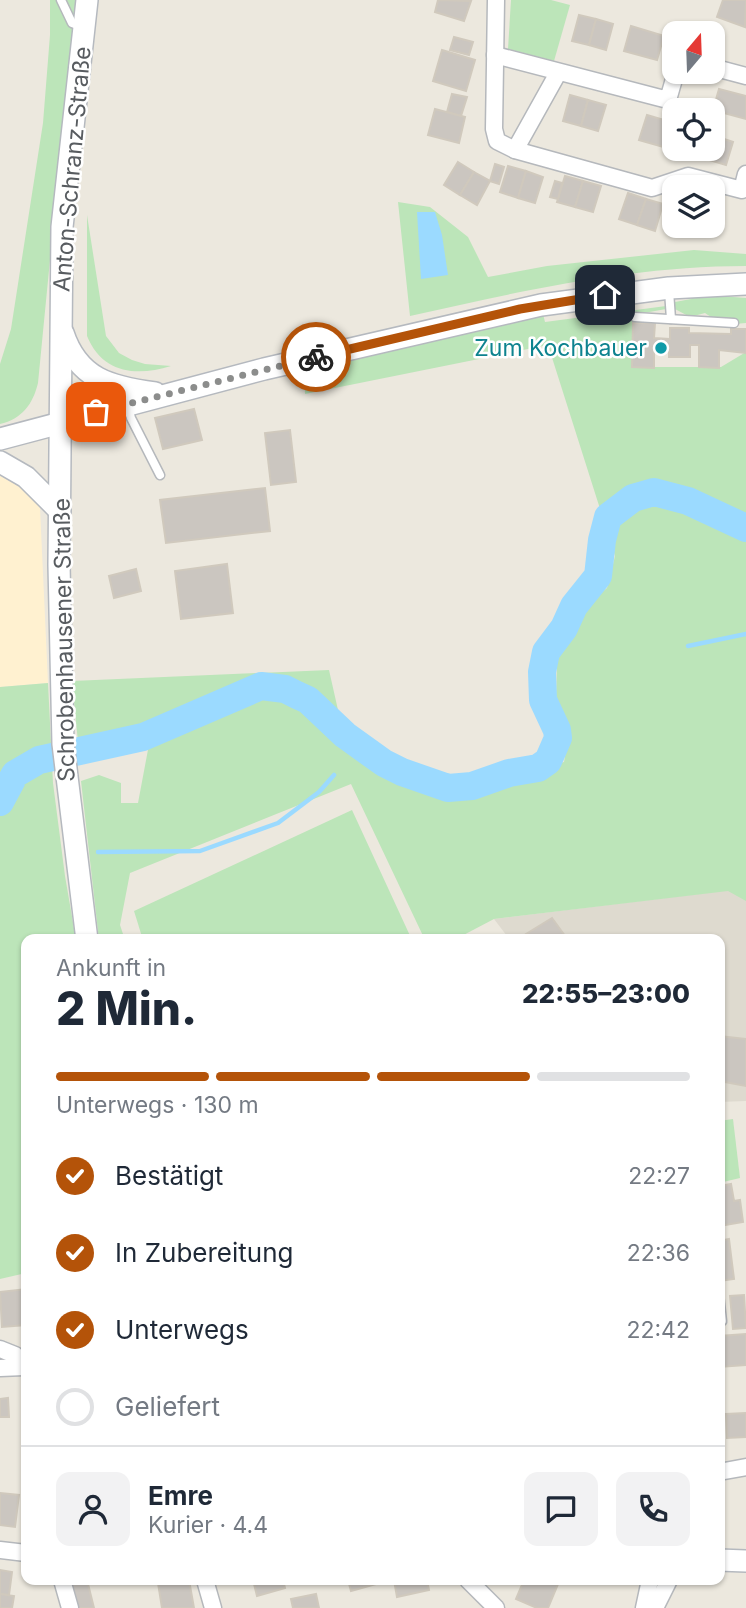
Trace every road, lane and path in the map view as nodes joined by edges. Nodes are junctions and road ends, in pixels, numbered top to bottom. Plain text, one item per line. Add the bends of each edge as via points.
1 (61, 0) edge
2 (87, 0) edge
3 (496, 0) edge
4 (83, 27) junction
5 (495, 55) junction
6 (725, 70) edge
7 (558, 73) junction
8 (746, 76) edge
9 (673, 84) edge
10 (515, 150) junction
11 (746, 174) edge
12 (746, 284) edge
13 (669, 288) junction
14 (635, 317) dead end
15 (671, 319) junction
16 (734, 323) dead end
17 (60, 324) junction
18 (167, 394) junction
19 (127, 405) junction
20 (61, 422) junction
21 (0, 439) edge
22 (0, 462) edge
23 (160, 475) dead end
24 (60, 511) junction
25 (86, 934) edge
26 (0, 1349) edge
27 (21, 1362) edge
28 (21, 1367) edge
29 (0, 1368) edge
30 (746, 1467) edge
31 (725, 1470) edge
32 (0, 1550) edge
33 (21, 1552) edge
34 (725, 1560) edge
35 (746, 1561) edge
36 (63, 1585) edge
37 (206, 1585) edge
38 (473, 1585) edge
39 (649, 1585) edge
40 (666, 1585) edge
41 (70, 1608) edge
42 (213, 1608) edge
43 (496, 1608) edge
44 (645, 1608) edge
45 (655, 1608) edge

1 - 4 lane via 72,23
2 - 4 main road, Anton-Schranz-Straße
3 - 5 street
4 - 17 main road, Anton-Schranz-Straße via 62,227
5 - 7 street
5 - 10 street via 495,137
6 - 8 street
7 - 9 street via 668,100
7 - 10 street
10 - 11 street via 652,188 688,176 742,190
12 - 13 main road
13 - 15 lane
13 - 18 main road via 541,305
14 - 15 lane
15 - 16 lane
17 - 18 main road via 73,355 90,373 113,386
17 - 20 main road, Anton-Schranz-Straße
18 - 19 main road
19 - 20 main road
19 - 23 lane
20 - 21 main road
20 - 24 main road, Schrobenhausener Straße
22 - 24 main road via 26,477
24 - 25 main road, Schrobenhausener Straße via 64,744
26 - 27 street
28 - 29 street
30 - 31 street
32 - 33 street
34 - 35 main road
36 - 41 street
37 - 42 street
38 - 43 street
39 - 44 street
40 - 45 street

